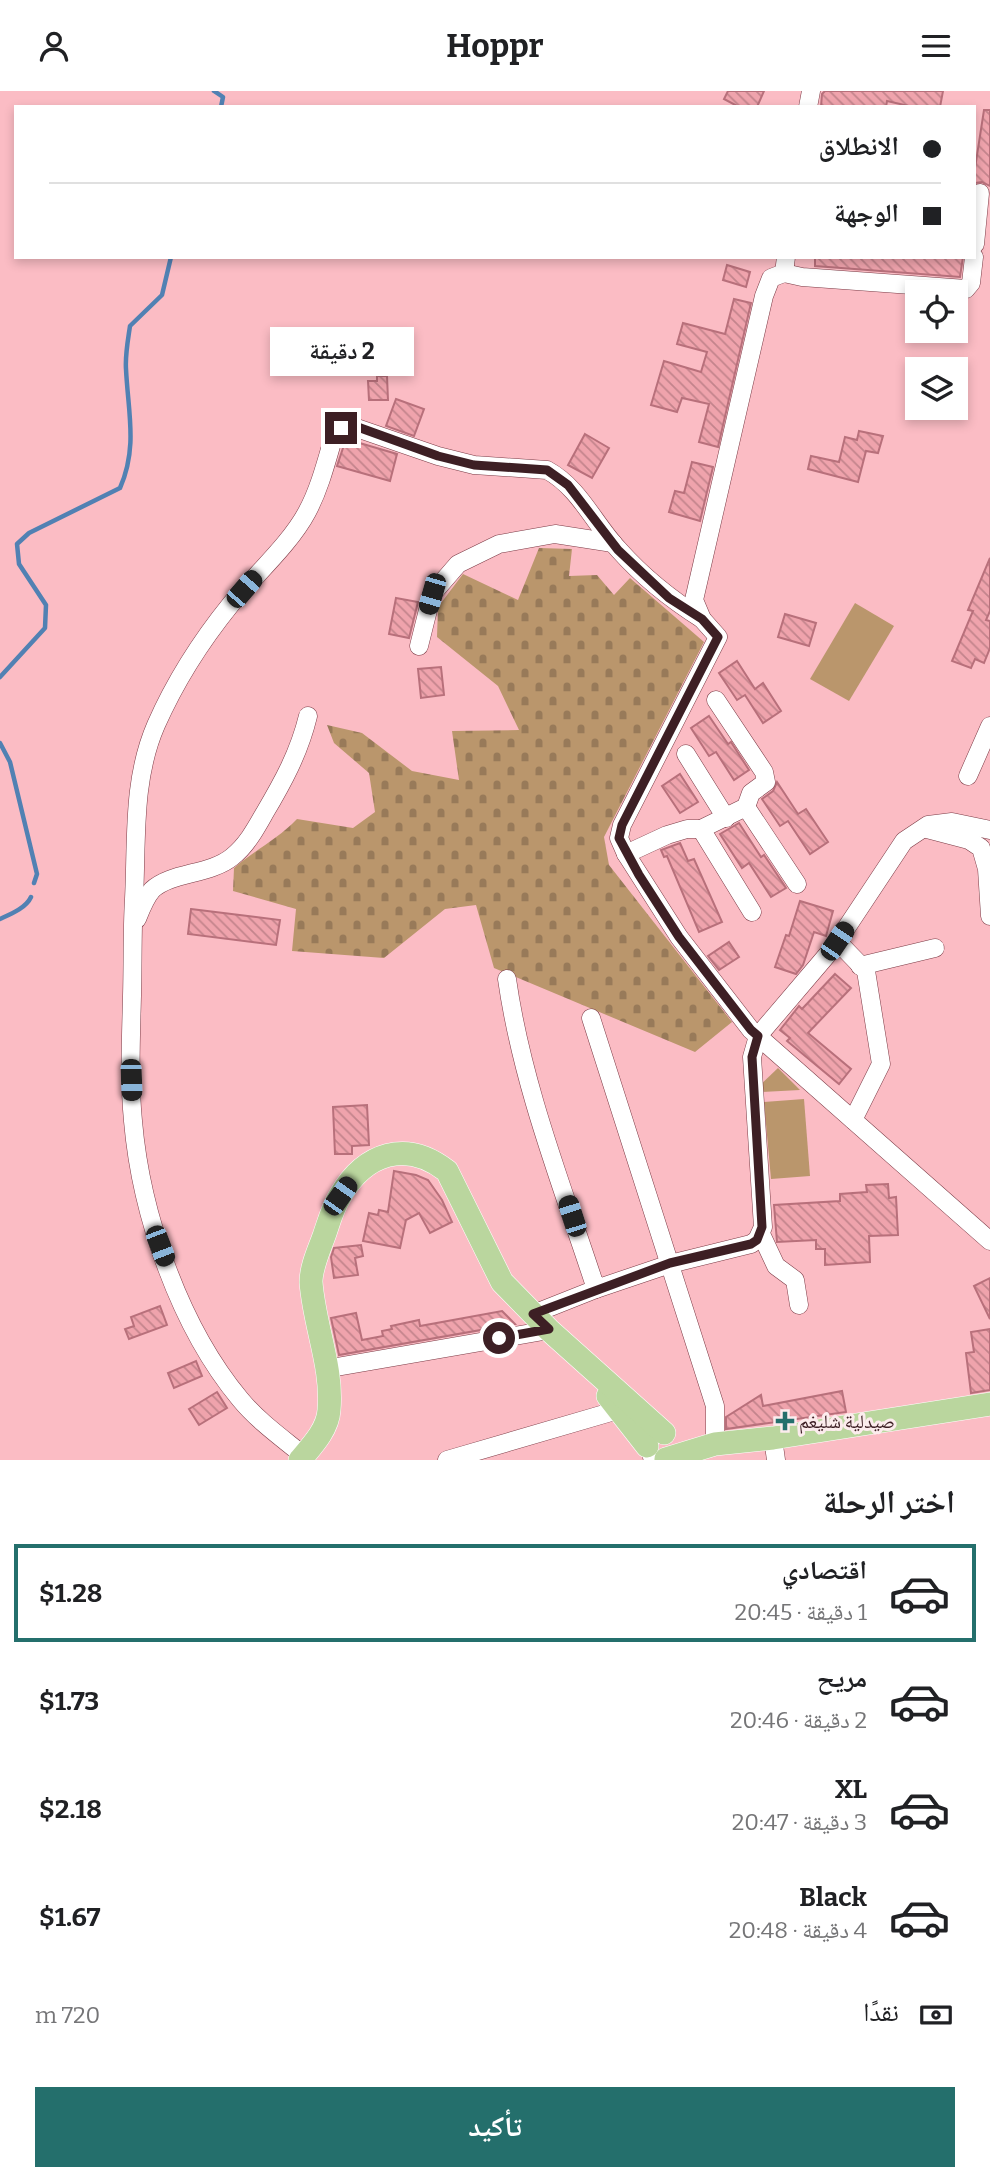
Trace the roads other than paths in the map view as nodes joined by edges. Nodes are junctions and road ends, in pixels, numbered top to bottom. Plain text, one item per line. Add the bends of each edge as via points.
1 (981, 194) edge
2 (976, 236) edge
3 (974, 259) edge
4 (785, 265) edge
5 (613, 543) junction
6 (702, 619) junction
7 (419, 646) dead end
8 (716, 700) dead end
9 (307, 716) dead end
10 (990, 726) edge
11 (686, 754) dead end
12 (968, 776) dead end
13 (746, 807) junction
14 (726, 818) junction
15 (923, 828) junction
16 (701, 829) junction
17 (990, 830) edge
18 (626, 854) junction
19 (797, 884) dead end
20 (752, 912) dead end
21 (990, 916) edge
22 (131, 931) junction
23 (837, 941) junction
24 (935, 948) dead end
25 (860, 965) junction
26 (507, 979) dead end
27 (591, 1018) dead end
28 (758, 1036) junction
29 (853, 1120) junction
30 (761, 1234) junction
31 (990, 1241) edge
32 (670, 1263) junction
33 (596, 1289) junction
34 (799, 1305) dead end
35 (541, 1322) junction
36 (579, 1357) junction
37 (326, 1369) junction
38 (990, 1404) edge
39 (618, 1410) junction
40 (715, 1444) junction
41 (775, 1449) edge
42 (659, 1451) edge
43 (302, 1458) edge
44 (447, 1460) edge

1 - 2 street
3 - 4 street via 966,289 802,277
4 - 6 street via 771,278 764,296 694,600
5 - 6 street via 669,598
5 - 7 street via 555,534 499,544 458,564 432,594
5 - 22 street via 568,485 547,470 474,465 355,426 335,432 306,513 188,664 156,725 138,788
6 - 18 street via 718,637 622,825 619,838
8 - 13 street via 767,777 751,793
9 - 22 street via 288,775 249,839 215,867 152,890
10 - 12 street
11 - 14 street
13 - 14 street
13 - 19 street
14 - 16 street
15 - 17 street via 952,822
15 - 21 street via 969,840 981,848
15 - 23 street via 904,841
16 - 18 street via 667,835
16 - 20 street
18 - 28 street via 679,937
22 - 43 street via 133,1122 142,1182 160,1246 188,1318 214,1364 240,1400
23 - 25 street
23 - 28 street
24 - 25 street
25 - 29 street via 866,971 881,1064
26 - 33 street via 517,1036
27 - 32 street
28 - 29 street
28 - 30 street via 752,1057
29 - 31 street
30 - 32 street via 751,1244
30 - 34 street via 776,1266 795,1280
32 - 33 street
32 - 40 street via 715,1406
33 - 35 street
35 - 36 main road
35 - 37 street
35 - 37 main road via 502,1282 447,1171 416,1154 378,1157 340,1196 316,1257 311,1280
36 - 39 main road
36 - 42 main road
37 - 43 main road via 329,1413 319,1437
38 - 41 main road
39 - 42 main road
39 - 44 street
40 - 41 main road
40 - 42 main road

